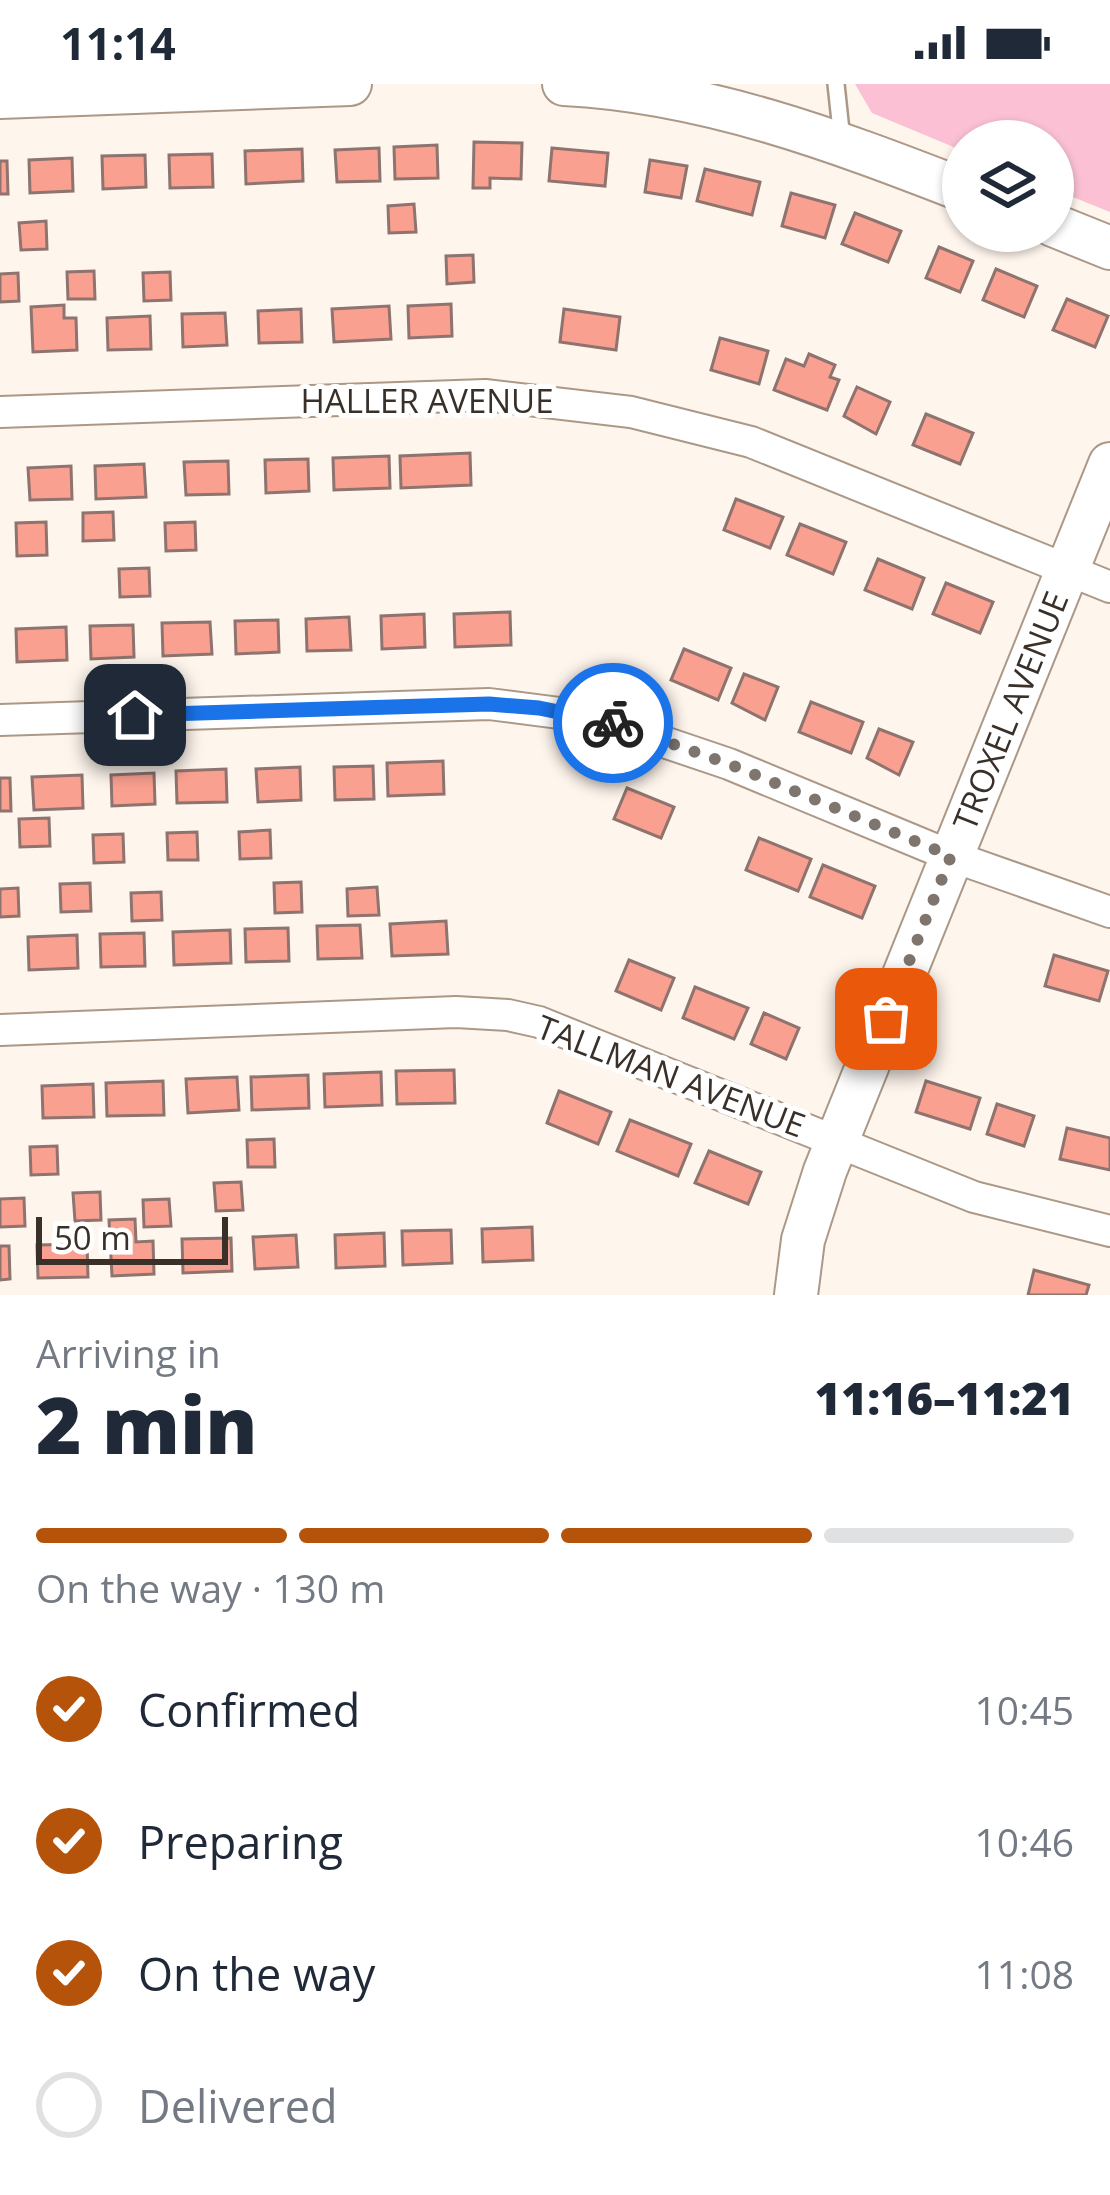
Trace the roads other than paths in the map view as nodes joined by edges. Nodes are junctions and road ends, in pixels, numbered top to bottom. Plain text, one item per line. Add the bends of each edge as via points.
1 (350, 84) edge
2 (565, 84) edge
3 (836, 84) edge
4 (587, 85) edge
5 (218, 87) edge
6 (0, 97) edge
7 (842, 143) junction
8 (942, 182) edge
9 (1074, 233) edge
10 (1110, 248) edge
11 (0, 412) edge
12 (1110, 464) edge
13 (1068, 570) junction
14 (1110, 587) edge
15 (0, 720) edge
16 (951, 856) junction
17 (1110, 912) edge
18 (0, 1030) edge
19 (837, 1142) junction
20 (1110, 1231) edge
21 (796, 1295) edge

1 - 5 street
2 - 4 street
3 - 7 lane
4 - 7 street via 725,108
5 - 6 street
7 - 8 street
9 - 10 street
11 - 13 street, HALLER AVENUE via 438,395 578,403 751,442
12 - 13 street, TROXEL AVENUE
13 - 14 street, HALLER AVENUE
13 - 16 street, TROXEL AVENUE
15 - 16 street via 441,704 539,708 643,732
16 - 17 street
16 - 19 street, TROXEL AVENUE
18 - 19 street, TALLMAN AVENUE via 508,1015
19 - 20 street, TALLMAN AVENUE via 974,1197
19 - 21 street, TROXEL AVENUE via 803,1240

